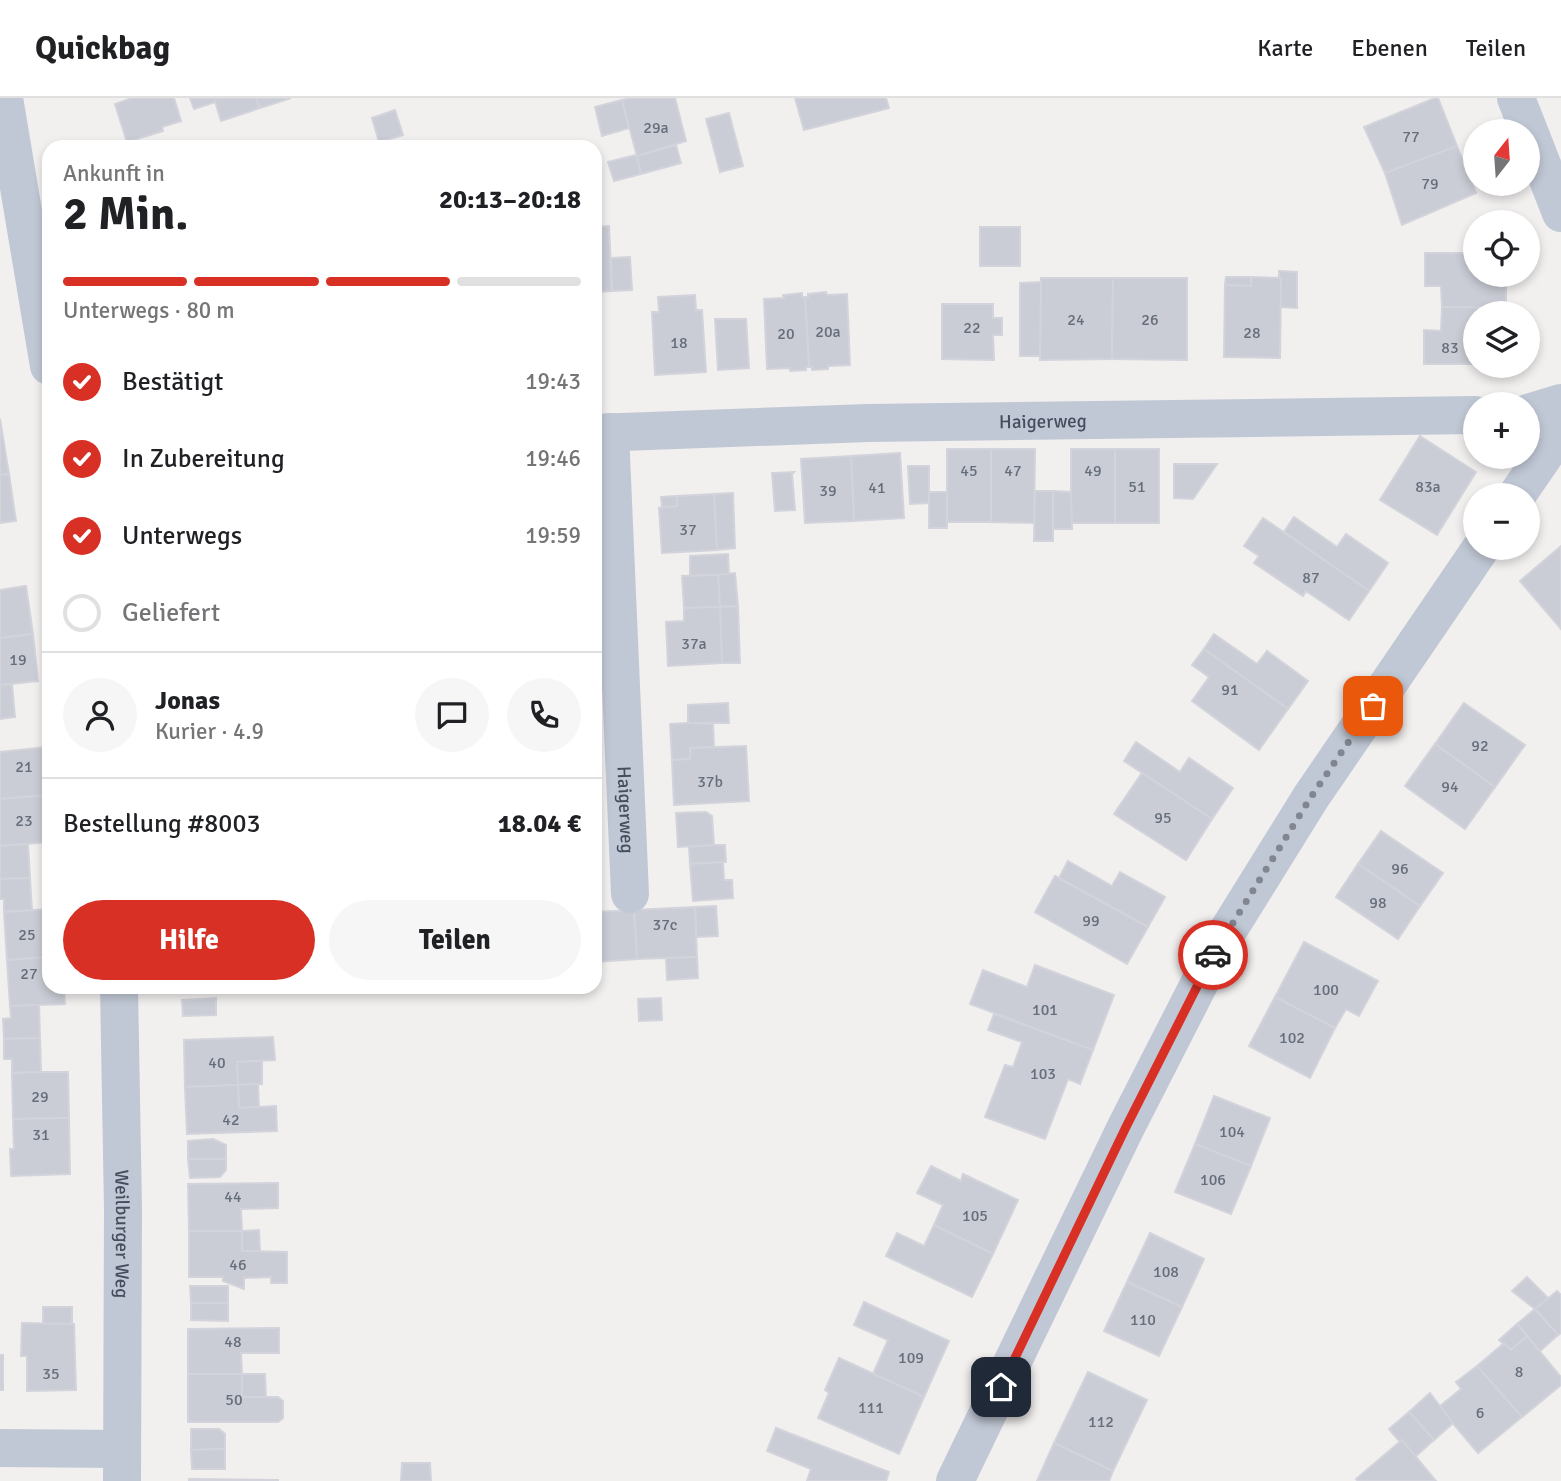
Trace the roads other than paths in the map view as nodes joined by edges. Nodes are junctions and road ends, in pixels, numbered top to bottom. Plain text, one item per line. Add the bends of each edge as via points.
1 (4, 98) edge
2 (1516, 98) edge
3 (1561, 213) edge
4 (42, 324) edge
5 (1561, 403) edge
6 (1540, 410) edge
7 (1463, 415) edge
8 (602, 433) edge
9 (1561, 435) edge
10 (1525, 483) edge
11 (1473, 560) edge
12 (630, 894) dead end
13 (119, 994) edge
14 (0, 1448) edge
15 (122, 1465) edge
16 (955, 1481) edge

1 - 4 street
2 - 3 street
5 - 6 street
7 - 8 street, Haigerweg via 868,423
8 - 12 street, Haigerweg
9 - 10 street
11 - 16 street via 1311,797 1219,945
13 - 15 street, Weilburger Weg
14 - 15 street

